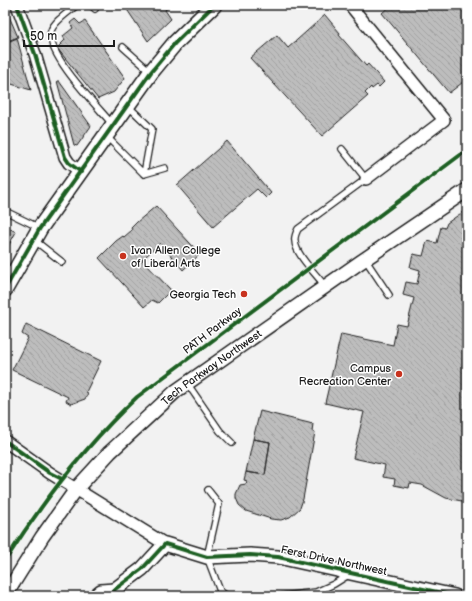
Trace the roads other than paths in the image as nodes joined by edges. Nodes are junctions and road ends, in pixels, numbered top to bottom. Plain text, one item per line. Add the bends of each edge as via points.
1 (77, 5) edge
2 (214, 5) edge
3 (350, 5) edge
4 (20, 7) edge
5 (123, 47) dead end
6 (151, 72) junction
7 (128, 106) junction
8 (110, 131) junction
9 (342, 149) dead end
10 (165, 168) dead end
11 (81, 172) junction
12 (144, 174) junction
13 (366, 179) junction
14 (467, 190) edge
15 (5, 210) edge
16 (37, 234) junction
17 (365, 259) junction
18 (62, 262) dead end
19 (326, 286) junction
20 (5, 289) edge
21 (389, 295) dead end
22 (186, 383) junction
23 (5, 441) edge
24 (232, 443) dead end
25 (77, 488) junction
26 (208, 490) dead end
27 (165, 544) junction
28 (207, 556) junction
29 (352, 573) junction
30 (113, 593) edge
31 (5, 596) edge
32 (95, 596) edge
33 (227, 596) edge
34 (283, 596) edge
35 (455, 596) edge

1 - 8 lane via 53,27 50,33 52,46 58,60
2 - 6 main road via 175,43
3 - 13 street via 444,120
4 - 11 street via 66,157 69,163
5 - 6 lane
6 - 7 main road
7 - 8 main road
7 - 12 lane via 152,130
8 - 11 main road
8 - 12 lane
9 - 13 lane
10 - 12 lane
11 - 16 main road
13 - 19 lane via 298,229 294,239 295,246
14 - 17 street, Tech Parkway Northwest
15 - 16 lane
16 - 18 lane
16 - 20 main road
17 - 19 street, Tech Parkway Northwest
17 - 21 lane
19 - 22 street, Tech Parkway Northwest
22 - 24 lane via 220,431
22 - 25 street, Tech Parkway Northwest via 110,452
23 - 25 street
25 - 27 street
25 - 31 street, Tech Parkway Northwest
26 - 28 lane via 219,504
27 - 28 street, Ferst Drive Northwest
27 - 30 street via 142,569
28 - 29 street, Ferst Drive Northwest via 278,557
28 - 33 lane via 220,590
29 - 34 lane via 316,592
29 - 35 street, Ferst Drive Northwest
30 - 32 street via 101,591

